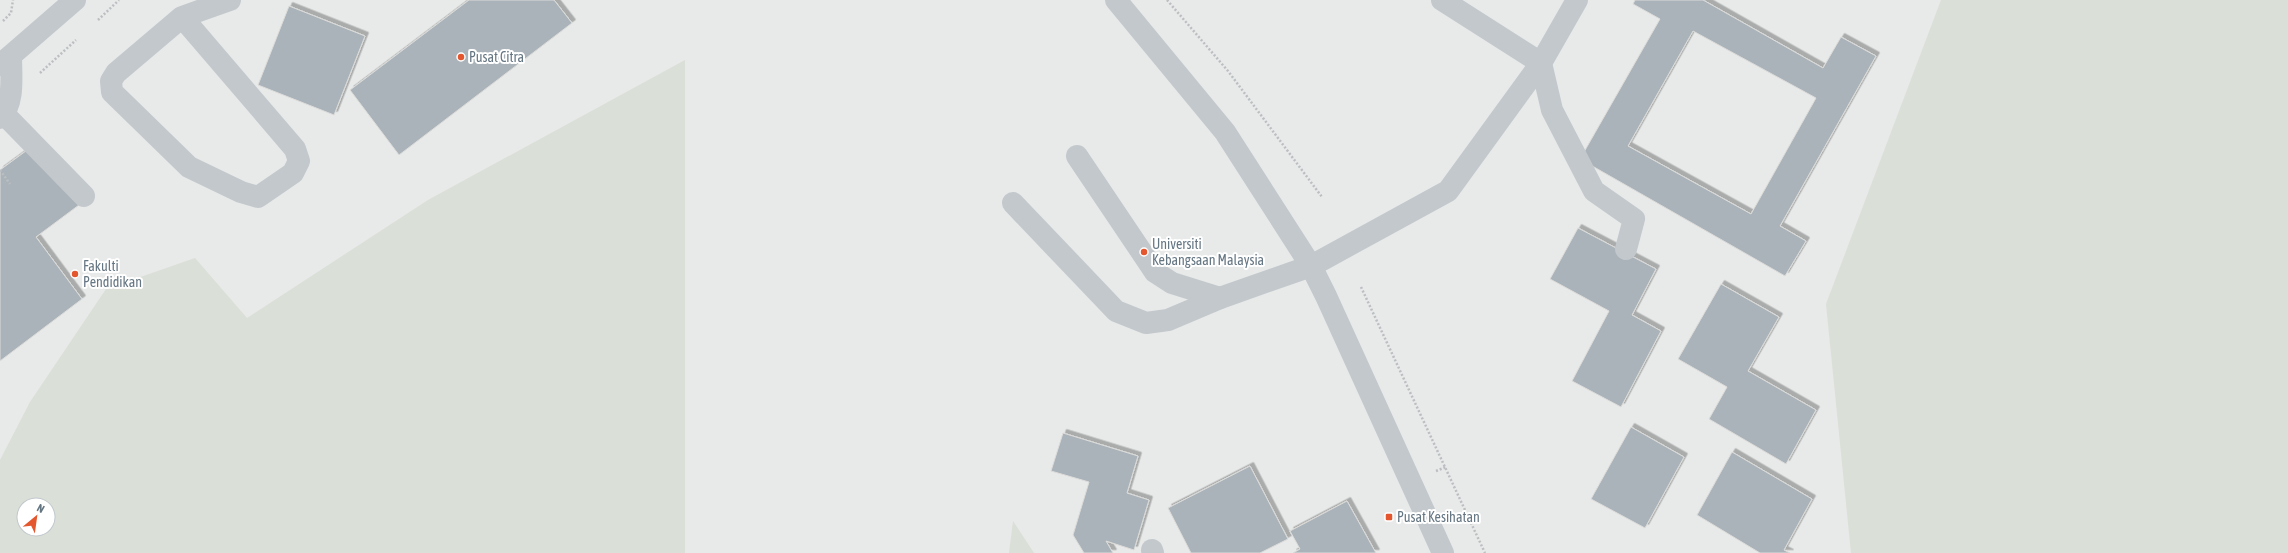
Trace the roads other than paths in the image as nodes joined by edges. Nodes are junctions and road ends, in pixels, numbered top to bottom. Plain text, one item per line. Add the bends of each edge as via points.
1 (230, 0) edge
2 (1116, 0) edge
3 (1442, 0) edge
4 (1577, 0) edge
5 (73, 1) edge
6 (182, 17) junction
7 (6, 61) edge
8 (1540, 63) junction
9 (2, 116) edge
10 (1077, 156) dead end
11 (84, 196) dead end
12 (1013, 203) dead end
13 (1626, 249) dead end
14 (1311, 266) junction
15 (1220, 298) junction
16 (1443, 553) edge

1 - 6 street
2 - 14 street via 1225,132
3 - 8 street
4 - 8 street
5 - 7 street
6 - 6 street via 295,149 298,161 293,173 258,197 188,167 112,92 111,81 116,73
7 - 9 street via 10,97
8 - 13 street via 1552,110 1594,191 1634,218
8 - 14 street via 1448,192
9 - 11 street
10 - 15 street via 1156,272 1172,283
12 - 15 street via 1106,303 1127,317 1146,323 1168,320
14 - 15 street
14 - 16 street

